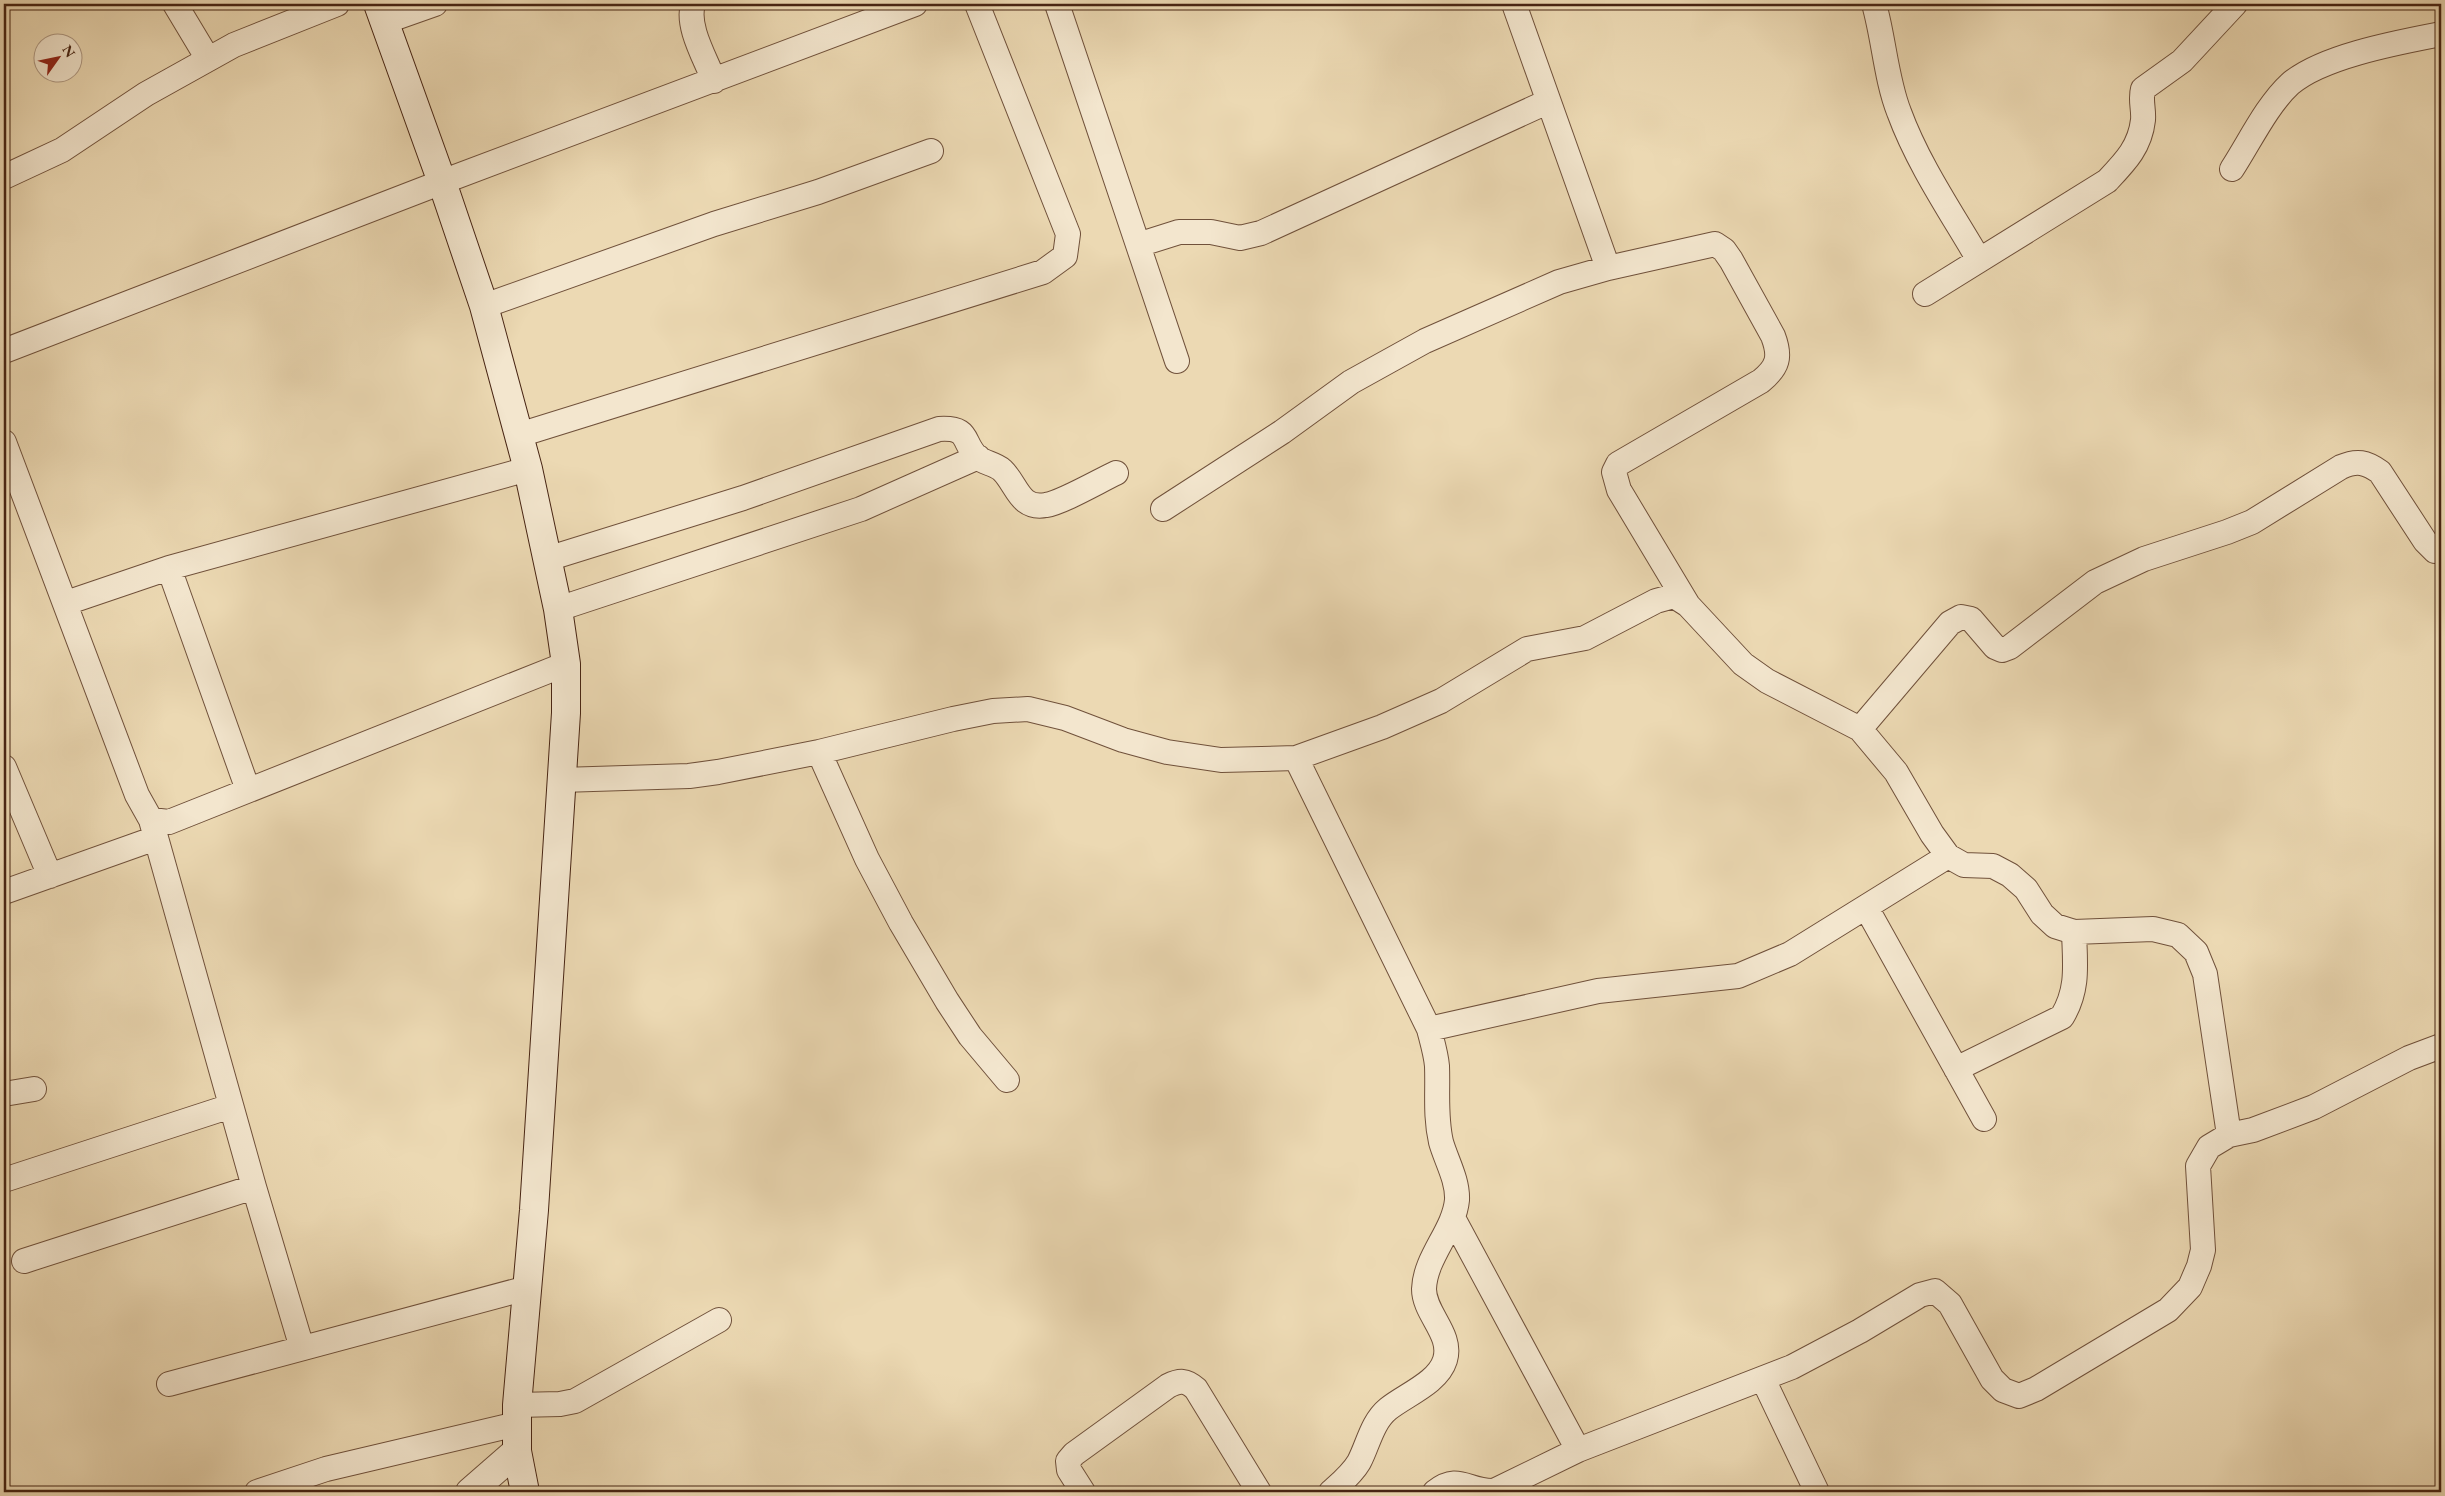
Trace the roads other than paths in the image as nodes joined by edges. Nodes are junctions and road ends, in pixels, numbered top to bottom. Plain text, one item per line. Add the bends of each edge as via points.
1 (175, 4) edge
2 (337, 4) edge
3 (435, 4) edge
4 (693, 4) edge
5 (915, 4) edge
6 (977, 4) edge
7 (1057, 4) edge
8 (1514, 4) edge
9 (1874, 4) edge
10 (2236, 4) edge
11 (381, 13) edge
12 (2441, 34) edge
13 (208, 59) junction
14 (714, 81) junction
15 (1548, 102) junction
16 (931, 151) dead end
17 (2232, 169) dead end
18 (4, 178) edge
19 (442, 182) junction
20 (1138, 245) junction
21 (1979, 260) junction
22 (1608, 268) junction
23 (1924, 294) dead end
24 (484, 306) junction
25 (4, 351) edge
26 (1177, 361) dead end
27 (519, 435) junction
28 (4, 442) edge
29 (978, 458) junction
30 (528, 469) junction
31 (1116, 473) dead end
32 (1163, 509) dead end
33 (2441, 551) edge
34 (548, 559) junction
35 (169, 568) junction
36 (66, 603) junction
37 (1688, 605) junction
38 (558, 609) junction
39 (566, 664) junction
40 (1860, 729) junction
41 (819, 752) junction
42 (1296, 758) junction
43 (4, 767) edge
44 (561, 780) junction
45 (248, 790) junction
46 (153, 829) junction
47 (1948, 856) junction
48 (50, 876) junction
49 (4, 892) edge
50 (1866, 907) junction
51 (2074, 932) junction
52 (1429, 1029) junction
53 (2441, 1046) edge
54 (1956, 1069) junction
55 (1007, 1080) dead end
56 (34, 1089) dead end
57 (4, 1094) edge
58 (231, 1106) junction
59 (1984, 1119) dead end
60 (2228, 1135) junction
61 (4, 1180) edge
62 (254, 1187) junction
63 (1452, 1218) junction
64 (24, 1262) dead end
65 (527, 1288) junction
66 (718, 1320) dead end
67 (302, 1348) junction
68 (1763, 1379) junction
69 (169, 1384) dead end
70 (517, 1414) junction
71 (1578, 1450) junction
72 (517, 1451) junction
73 (257, 1492) edge
74 (470, 1492) edge
75 (525, 1492) edge
76 (1083, 1492) edge
77 (1259, 1492) edge
78 (1331, 1492) edge
79 (1435, 1492) edge
80 (1817, 1492) edge

1 - 13 street
2 - 13 street via 234,45
3 - 11 street
4 - 14 street via 694,29
5 - 14 street
6 - 27 street via 1068,234 1065,256 1043,272
7 - 20 street
8 - 15 street
9 - 21 street via 1898,111 1912,142
10 - 21 street via 2182,61 2143,89 2140,99 2143,118 2138,142 2127,161 2107,181
11 - 19 main road
12 - 17 street via 2392,44 2311,70 2291,84 2278,99
13 - 18 street via 146,94 62,150
14 - 19 street
15 - 20 street via 1261,234 1240,238 1211,232 1179,232
15 - 22 street
16 - 24 street
19 - 24 main road
19 - 25 street
20 - 26 street
21 - 23 street
22 - 32 street via 1531,293 1391,358
22 - 37 street via 1715,244 1731,260 1778,349 1778,362 1761,381 1618,464 1614,472 1620,490
24 - 27 main road
27 - 30 main road
28 - 36 street
29 - 31 street via 996,465 1008,476 1019,496 1032,506 1047,506
29 - 34 street via 965,437 953,428 938,429 743,498
29 - 38 street via 861,509
30 - 34 main road
30 - 35 street
33 - 40 street via 2435,551 2425,541 2380,472 2369,464 2354,461 2252,522 2144,559 2095,582 2010,647 2002,650 1995,647 1971,619 1962,617 1950,623
34 - 38 main road
35 - 36 street
35 - 45 street
36 - 46 street via 137,796
37 - 40 street via 1743,664 1767,681
37 - 42 street via 1674,596 1656,601 1585,638 1527,649 1441,701 1382,727
38 - 39 main road
39 - 44 main road
39 - 45 street
40 - 47 street via 1896,772
41 - 42 street via 953,719 993,711 1028,709 1167,752 1221,760
41 - 44 street via 689,776
41 - 55 street via 867,859 946,1001
42 - 52 street
43 - 48 street
44 - 65 main road
45 - 46 street
46 - 48 street
46 - 58 street
47 - 50 street
47 - 51 street via 1964,865 1993,866 2010,875 2026,889 2042,914 2055,926
48 - 49 street
50 - 52 street via 1790,954 1738,976 1598,991
50 - 54 street
51 - 54 street via 2075,984 2071,1002 2062,1017
51 - 60 street via 2154,929 2178,935 2196,952 2204,974
52 - 63 street via 1436,1066 1435,1110 1457,1199
53 - 60 street via 2409,1058 2282,1121
54 - 59 street
56 - 57 street
58 - 61 street
58 - 62 street
60 - 68 street via 2209,1147 2198,1166 2203,1250 2190,1287 2168,1310 2036,1389 2019,1396 2003,1390 1992,1379 1950,1304 1935,1291 1920,1295 1825,1351
62 - 64 street
62 - 67 street
63 - 71 street
63 - 78 street via 1429,1268 1424,1289 1428,1307 1446,1346 1445,1361 1434,1376 1387,1410 1376,1423 1358,1463
65 - 67 street
65 - 70 main road
66 - 70 street via 575,1401
67 - 69 street
68 - 71 street
68 - 80 street
70 - 72 main road
70 - 73 street
71 - 79 street via 1494,1492 1479,1492 1453,1482
72 - 74 main road
72 - 75 main road
76 - 77 street via 1070,1470 1068,1461 1074,1454 1179,1380 1196,1389

